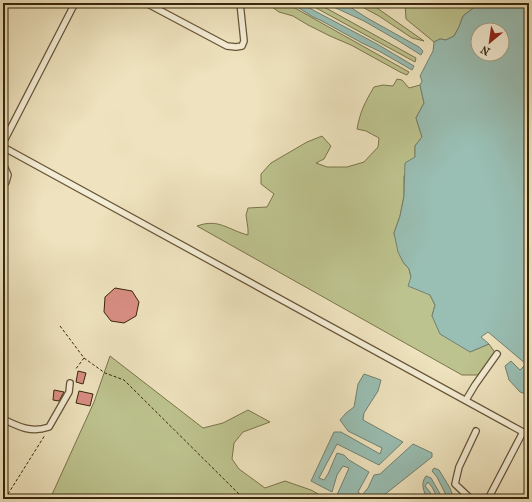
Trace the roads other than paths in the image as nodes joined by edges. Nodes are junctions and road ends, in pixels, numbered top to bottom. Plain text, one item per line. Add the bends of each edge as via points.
1 (75, 3) edge
2 (146, 3) edge
3 (240, 3) edge
4 (4, 140) edge
5 (3, 147) edge
6 (3, 164) edge
7 (3, 186) edge
8 (497, 354) dead end
9 (70, 383) dead end
10 (466, 400) junction
11 (3, 419) edge
12 (476, 431) dead end
13 (471, 499) edge
14 (488, 499) edge

1 - 4 lane
2 - 3 lane via 227,46 236,47 242,46 244,41
5 - 10 lane
6 - 7 lane via 8,175
8 - 10 lane
9 - 11 lane via 69,392 49,427 42,430 22,428
10 - 14 lane via 523,432
12 - 13 lane via 459,467 455,484

